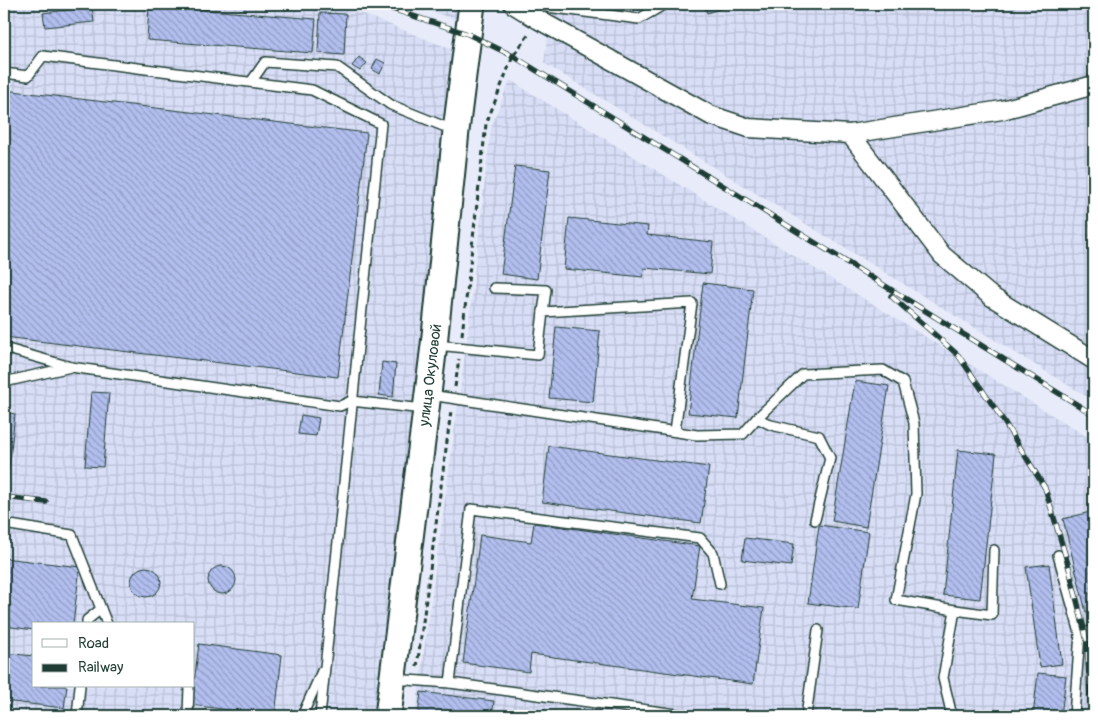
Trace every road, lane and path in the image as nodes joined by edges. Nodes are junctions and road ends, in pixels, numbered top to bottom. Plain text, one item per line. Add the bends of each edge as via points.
1 (472, 4) edge
2 (512, 4) edge
3 (524, 4) edge
4 (665, 4) edge
5 (4, 73) edge
6 (251, 82) junction
7 (1094, 85) edge
8 (456, 131) junction
9 (850, 134) junction
10 (494, 288) dead end
11 (543, 312) junction
12 (434, 345) junction
13 (4, 348) edge
14 (1094, 360) edge
15 (71, 367) junction
16 (4, 382) edge
17 (352, 402) junction
18 (427, 402) junction
19 (757, 418) junction
20 (675, 431) junction
21 (815, 520) dead end
22 (4, 524) edge
23 (994, 550) dead end
24 (1058, 555) dead end
25 (720, 584) dead end
26 (101, 608) junction
27 (955, 610) junction
28 (86, 622) edge
29 (106, 622) edge
30 (818, 630) dead end
31 (1094, 630) edge
32 (1080, 633) junction
33 (325, 664) junction
34 (393, 678) junction
35 (450, 684) junction
36 (80, 688) edge
37 (189, 688) edge
38 (77, 716) edge
39 (188, 716) edge
40 (302, 716) edge
41 (320, 716) edge
42 (388, 716) edge
43 (691, 716) edge
44 (806, 716) edge
45 (952, 716) edge
46 (1074, 716) edge

1 - 8 street, улица Окуловой
2 - 9 street via 710,115 749,128
3 - 4 lane via 639,19
5 - 6 lane via 28,76 44,56
6 - 8 lane via 265,62 337,67 391,105
6 - 17 lane via 312,90 381,124
7 - 9 street via 1002,110
8 - 12 street, улица Окуловой
9 - 14 street via 942,255 992,296
10 - 11 lane via 546,290
11 - 12 lane via 538,355
11 - 20 lane via 692,303
12 - 18 street, улица Окуловой
13 - 15 lane
15 - 16 lane
15 - 17 lane via 340,406
17 - 18 lane
17 - 33 lane
18 - 20 lane
18 - 34 street, улица Окуловой
19 - 20 lane via 743,434 697,435
19 - 21 lane via 772,425 819,436 830,458
19 - 27 lane via 803,374 883,370 903,382 914,423 916,494 896,600
22 - 26 lane via 72,535
23 - 27 lane via 992,615
24 - 32 lane
25 - 35 lane via 713,553 700,538 471,509
26 - 28 lane
26 - 29 lane
27 - 45 lane via 943,678
30 - 44 lane
31 - 32 lane
32 - 46 lane
33 - 40 lane
33 - 41 lane
34 - 35 lane
34 - 42 street, улица Окуловой
35 - 43 lane
36 - 38 lane
37 - 39 lane

